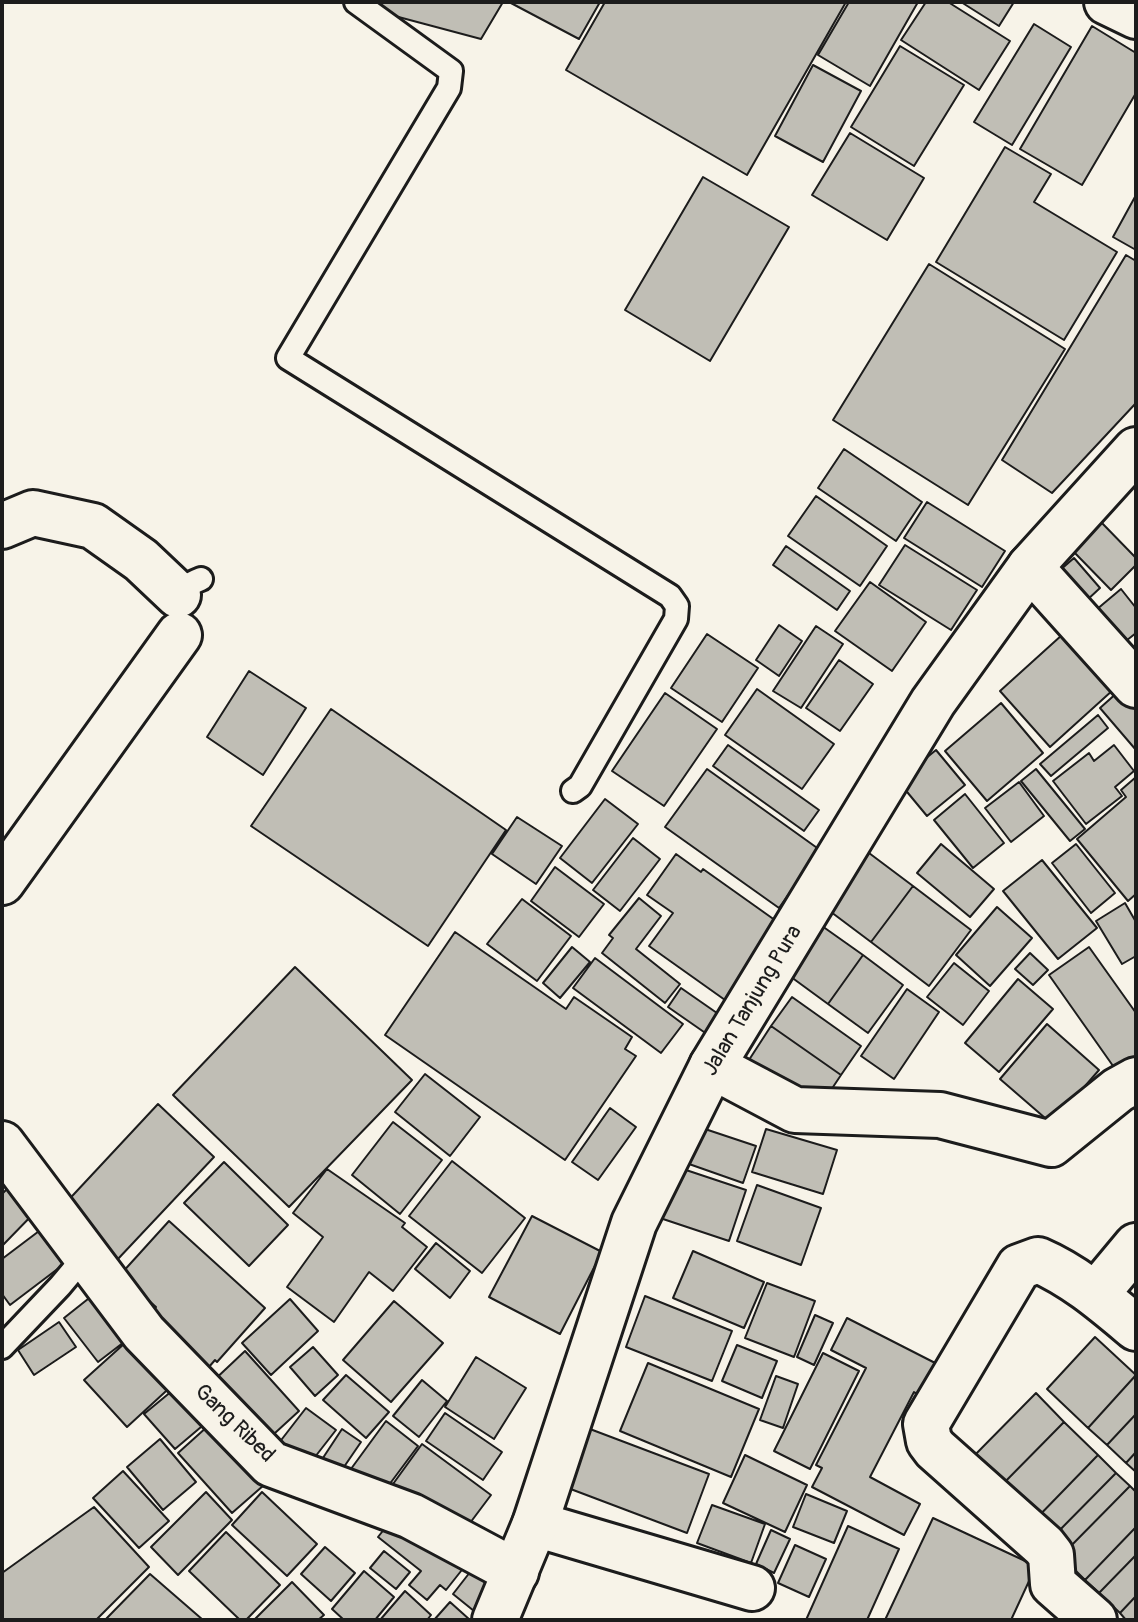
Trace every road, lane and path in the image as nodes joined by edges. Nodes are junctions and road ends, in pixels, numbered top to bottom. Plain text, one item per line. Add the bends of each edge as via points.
1 (356, 2) edge
2 (1107, 2) edge
3 (1136, 16) edge
4 (1136, 450) edge
5 (2, 526) edge
6 (1030, 567) junction
7 (1136, 685) edge
8 (573, 791) dead end
9 (2, 882) edge
10 (712, 1066) junction
11 (1136, 1080) edge
12 (2, 1144) edge
13 (1136, 1246) edge
14 (86, 1255) junction
15 (1096, 1294) junction
16 (1136, 1328) edge
17 (2, 1347) edge
18 (535, 1524) junction
19 (516, 1572) junction
20 (752, 1588) dead end
21 (495, 1620) edge
22 (1094, 1620) edge

1 - 8 lane via 451,71 449,88 288,358 670,596 677,606 676,619
2 - 3 street
4 - 6 street, Jalan Tanjung Pura
5 - 9 street via 33,513 93,526 141,560 186,603
6 - 7 street
6 - 10 street, Jalan Tanjung Pura via 933,702
10 - 11 street via 795,1110 940,1115 1051,1144
10 - 18 street, Jalan Tanjung Pura via 634,1223
12 - 14 street, Gang Ribed
13 - 15 street
14 - 17 lane
14 - 19 street, Gang Ribed via 144,1333 271,1464 411,1516
15 - 16 street
15 - 22 street via 1038,1260 1019,1267 926,1424 935,1449 1044,1546 1051,1555 1053,1584
18 - 19 street, Jalan Tanjung Pura
18 - 20 street
19 - 21 street, Jalan Tanjung Pura

